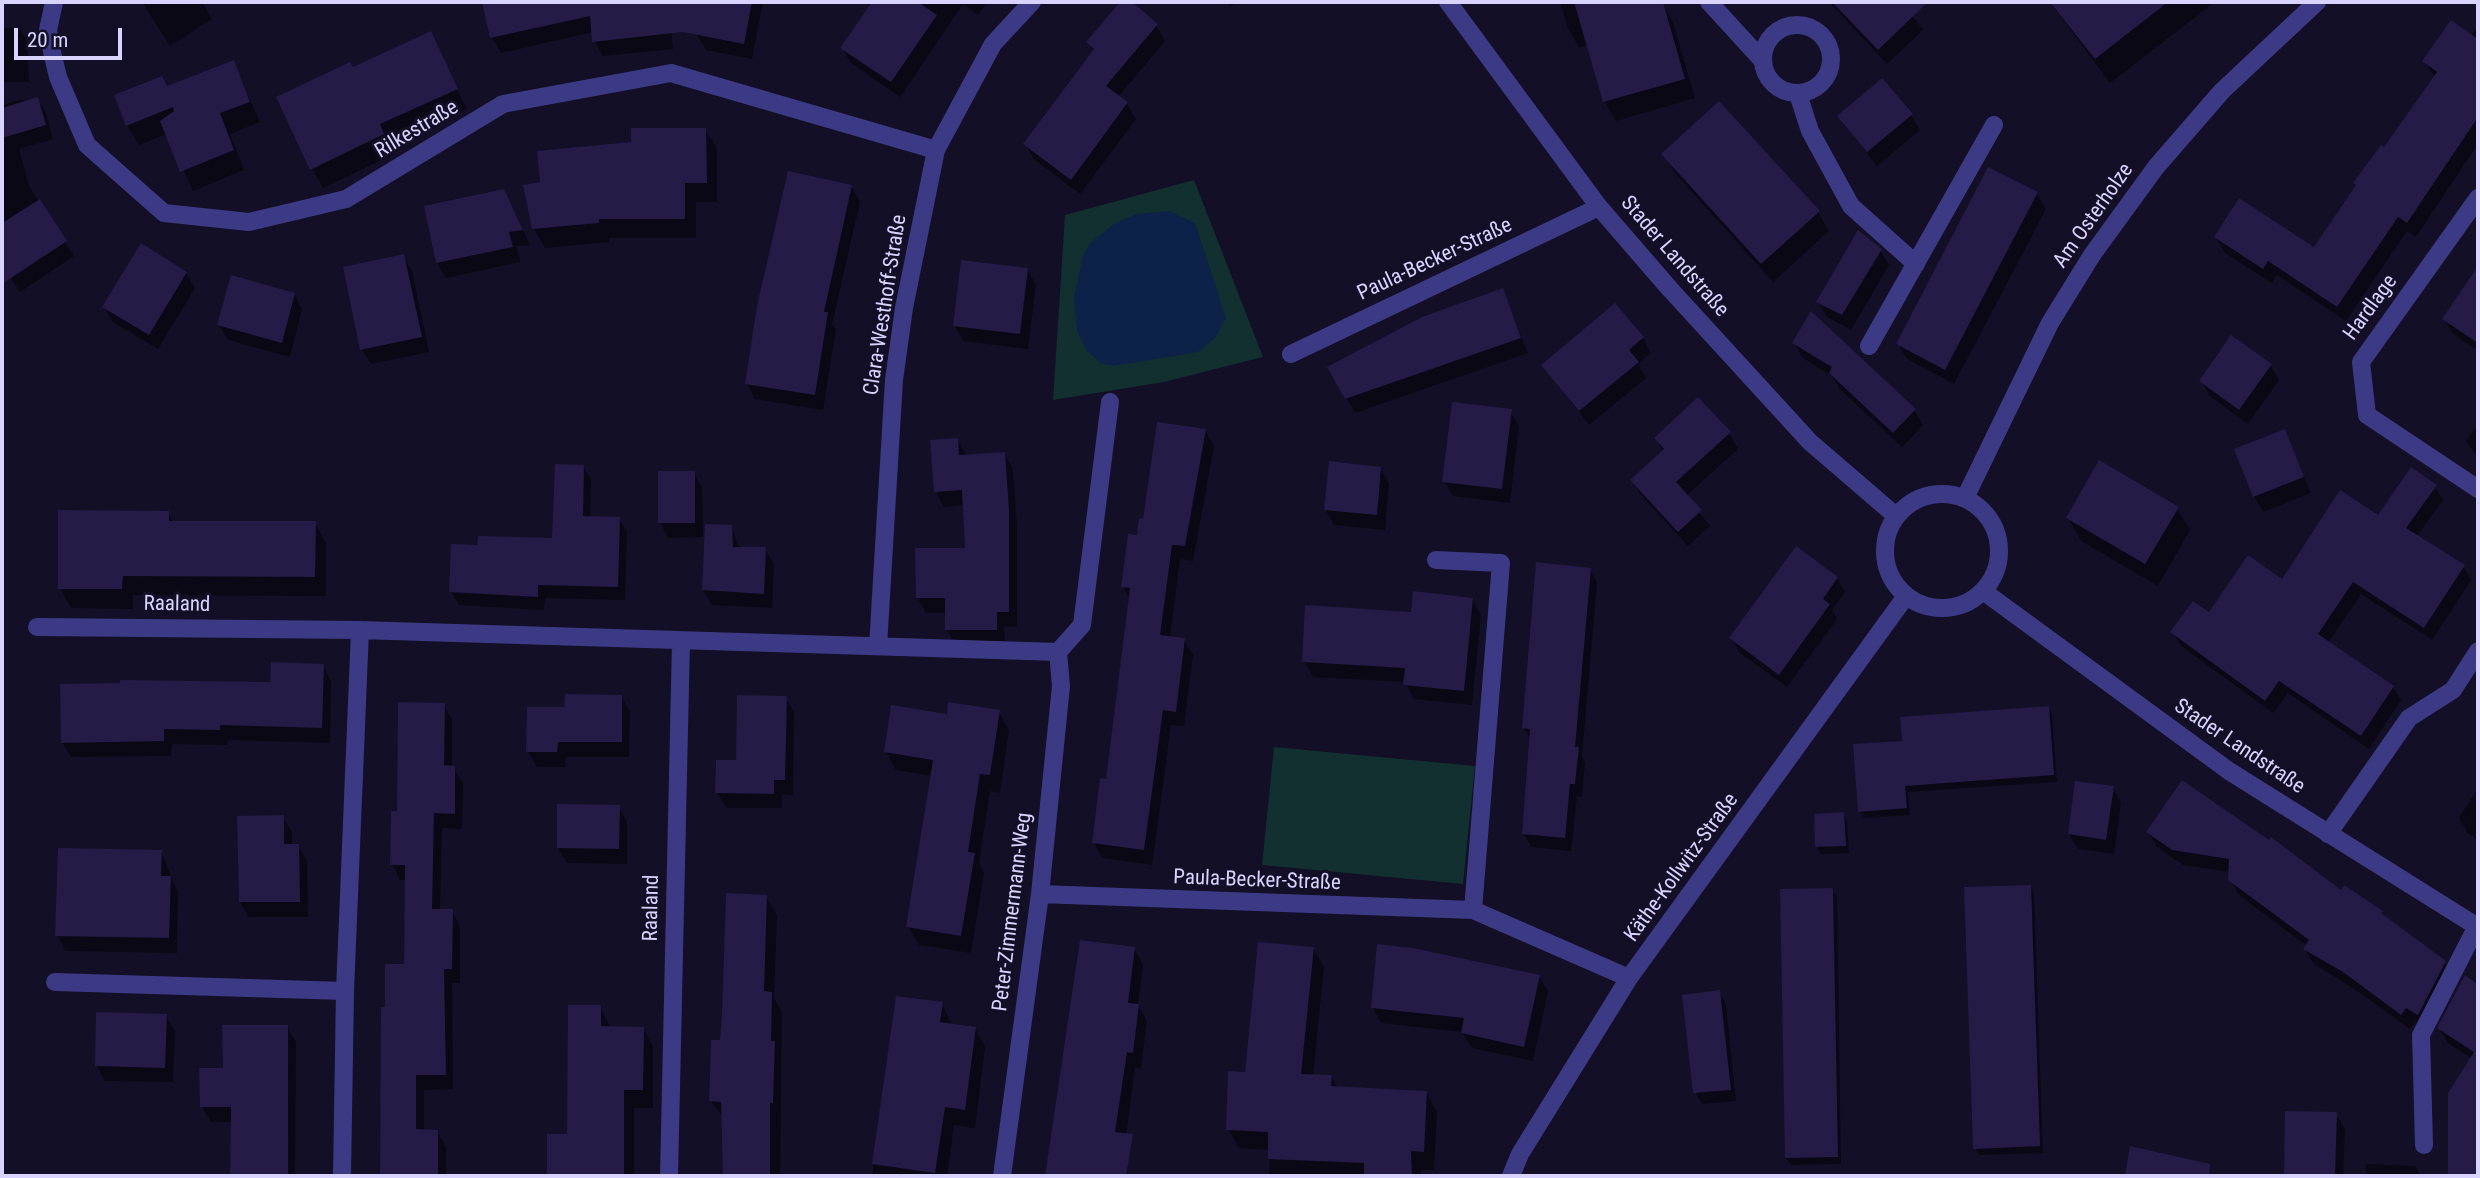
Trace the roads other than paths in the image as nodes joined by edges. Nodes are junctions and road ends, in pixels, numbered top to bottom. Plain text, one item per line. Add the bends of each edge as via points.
1 (54, 2) edge
2 (1032, 2) edge
3 (1448, 2) edge
4 (1709, 2) edge
5 (2317, 2) edge
6 (1762, 60) junction
7 (1798, 94) junction
8 (1994, 125) dead end
9 (936, 150) junction
10 (2478, 198) edge
11 (1599, 207) junction
12 (1916, 264) junction
13 (1869, 346) dead end
14 (1291, 354) dead end
15 (1110, 402) dead end
16 (2478, 489) edge
17 (1965, 498) junction
18 (1896, 516) junction
19 (1436, 560) dead end
20 (1983, 591) junction
21 (1906, 596) junction
22 (37, 627) dead end
23 (360, 630) junction
24 (681, 641) junction
25 (878, 646) junction
26 (2478, 651) edge
27 (1058, 652) junction
28 (2328, 834) junction
29 (1040, 894) junction
30 (1473, 911) junction
31 (2478, 926) edge
32 (1629, 978) junction
33 (55, 982) dead end
34 (345, 991) junction
35 (2424, 1145) dead end
36 (342, 1176) edge
37 (669, 1176) edge
38 (1002, 1176) edge
39 (1511, 1176) edge

1 - 9 street, Rilkestraße via 48,30 52,52 87,145 164,212 248,222 346,199 503,104 671,73
2 - 9 street, Clara-Westhoff-Straße via 993,44
3 - 11 street, Stader Landstraße
4 - 6 street
5 - 17 street, Am Osterholze via 2222,91 2156,167 2092,255 2050,323
6 - 7 street via 1769,80
6 - 7 street via 1778,30 1800,25 1820,34 1830,66 1819,86
7 - 12 street via 1810,131 1851,206
8 - 12 street
9 - 25 street, Clara-Westhoff-Straße via 894,380
10 - 16 street, Hardlage via 2361,362 2367,415
11 - 14 street, Paula-Becker-Straße
11 - 18 street, Stader Landstraße via 1810,442
12 - 13 street
15 - 27 street via 1082,625
17 - 18 street via 1940,493 1923,496
17 - 20 street via 1990,520 1997,537 1999,556
18 - 21 street via 1886,535 1884,558 1891,579
19 - 30 street via 1501,562
20 - 21 street via 1966,603 1945,608 1924,606
20 - 28 street, Stader Landstraße via 2229,771
21 - 32 street, Käthe-Kollwitz-Straße
22 - 23 street, Raaland
23 - 24 street, Raaland
23 - 34 street
24 - 25 street, Raaland
24 - 37 street, Raaland
25 - 27 street
26 - 28 street via 2453,690 2409,718
27 - 29 street, Peter-Zimmermann-Weg via 1061,687
28 - 31 street, Stader Landstraße
29 - 30 street, Paula-Becker-Straße
29 - 38 street, Peter-Zimmermann-Weg
30 - 32 street, Paula-Becker-Straße
31 - 35 street via 2421,1035
32 - 39 street, Käthe-Kollwitz-Straße via 1520,1154
33 - 34 street
34 - 36 street

